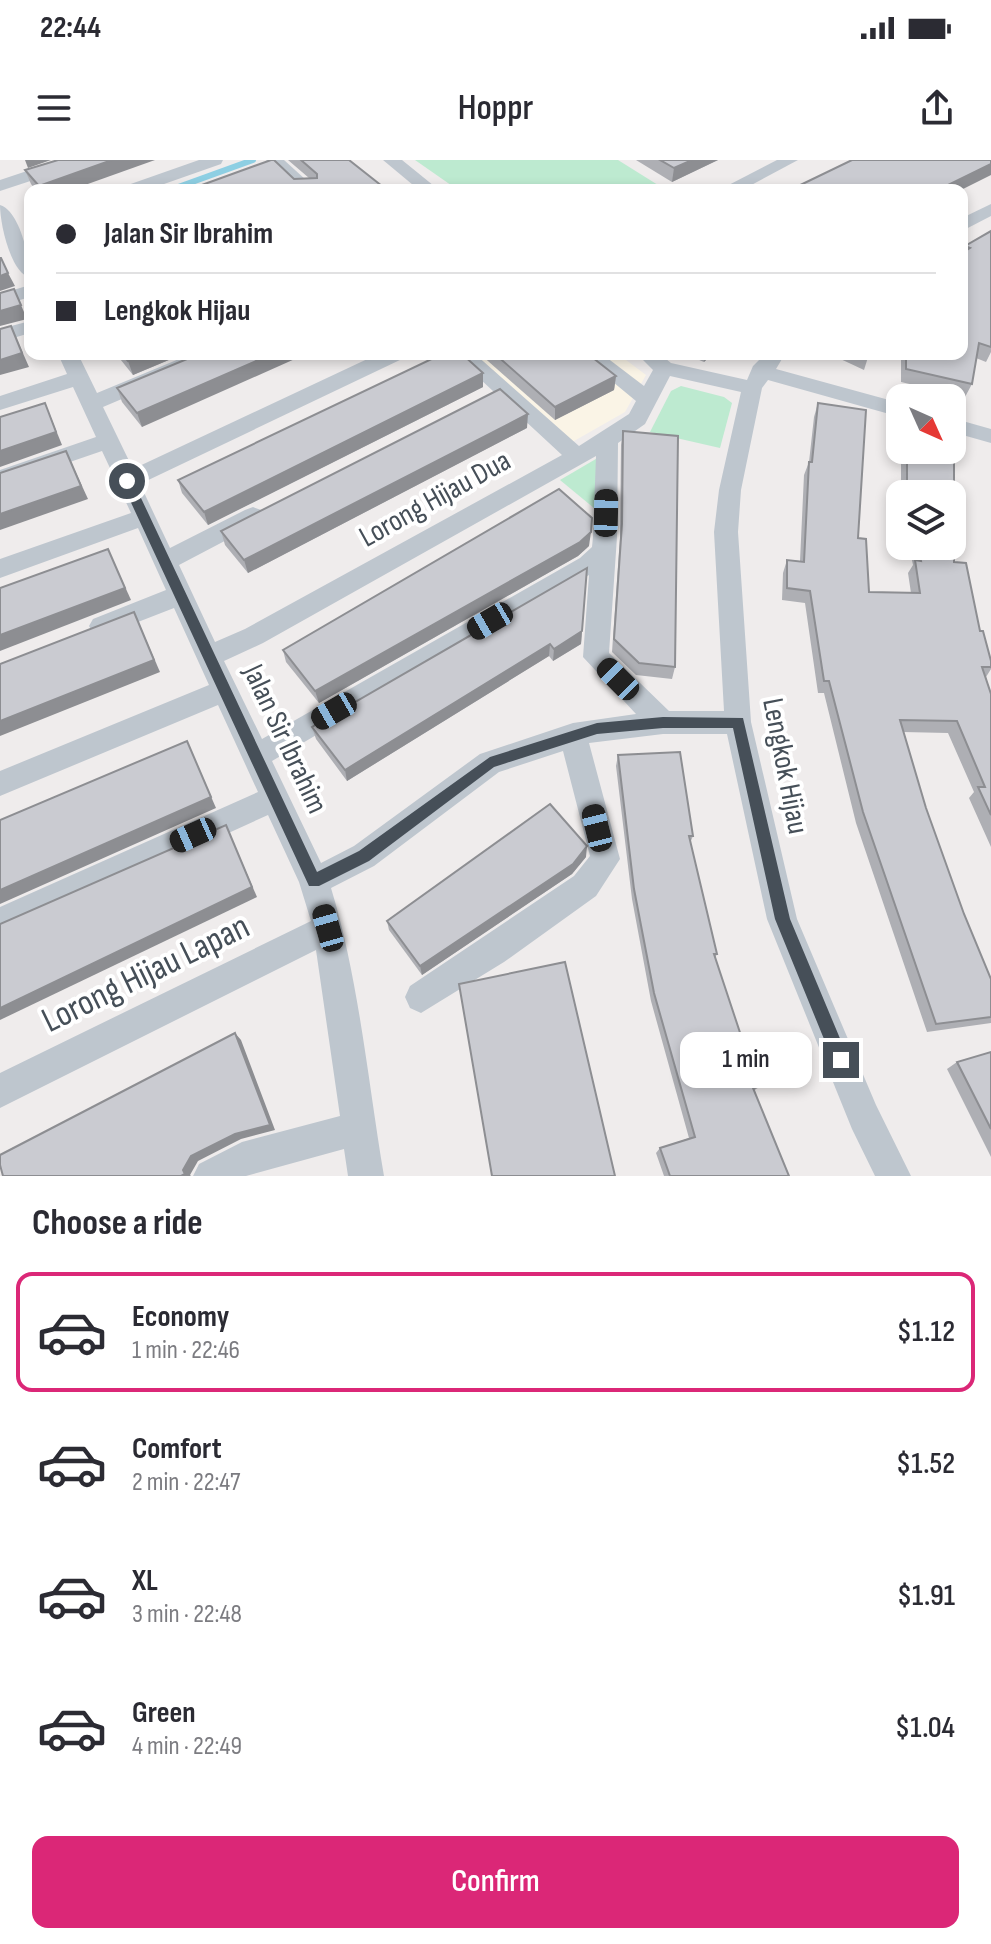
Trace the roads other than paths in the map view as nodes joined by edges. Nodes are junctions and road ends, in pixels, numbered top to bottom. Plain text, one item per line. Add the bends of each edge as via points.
1 (76, 160) edge
2 (215, 160) edge
3 (274, 160) edge
4 (391, 160) edge
5 (790, 160) edge
6 (148, 184) edge
7 (300, 184) edge
8 (422, 184) edge
9 (740, 184) edge
10 (0, 186) edge
11 (991, 209) edge
12 (0, 210) edge
13 (968, 222) edge
14 (6, 230) edge
15 (24, 262) edge
16 (24, 293) edge
17 (0, 300) edge
18 (24, 329) edge
19 (0, 336) edge
20 (195, 360) edge
21 (382, 360) edge
22 (470, 360) edge
23 (597, 360) edge
24 (655, 361) edge
25 (73, 366) edge
26 (762, 371) edge
27 (502, 389) junction
28 (649, 401) junction
29 (0, 403) edge
30 (473, 403) edge
31 (91, 404) junction
32 (886, 406) edge
33 (966, 429) edge
34 (991, 436) edge
35 (607, 440) junction
36 (108, 441) junction
37 (577, 456) junction
38 (0, 478) edge
39 (127, 481) junction
40 (277, 503) edge
41 (144, 517) junction
42 (603, 551) junction
43 (165, 561) junction
44 (0, 569) edge
45 (180, 595) junction
46 (83, 633) edge
47 (209, 656) junction
48 (225, 690) junction
49 (738, 722) junction
50 (663, 723) junction
51 (573, 735) junction
52 (256, 756) junction
53 (0, 784) edge
54 (275, 798) junction
55 (314, 881) junction
56 (0, 922) edge
57 (328, 928) junction
58 (421, 997) dead end
59 (0, 1091) edge
60 (361, 1127) junction
61 (211, 1176) edge
62 (366, 1176) edge
63 (893, 1176) edge

1 - 10 street
2 - 6 street
3 - 7 street
4 - 8 street
5 - 9 street
11 - 13 street
12 - 14 street
14 - 15 street
16 - 17 street
18 - 19 street
20 - 31 street
21 - 39 street
22 - 27 street
23 - 28 street
24 - 26 street
24 - 28 street, Lorong Hijau Dua
25 - 29 street
25 - 31 street, Jalan Sir Ibrahim
26 - 32 street
26 - 49 street, Lengkok Hijau via 730,490 726,532
27 - 30 street
27 - 37 street
28 - 35 street, Lorong Hijau Dua via 637,419
31 - 36 street, Jalan Sir Ibrahim
33 - 34 street
35 - 37 street, Lorong Hijau Dua
35 - 42 street
36 - 38 street
36 - 39 street, Jalan Sir Ibrahim
37 - 47 street, Lorong Hijau Dua
39 - 41 street, Jalan Sir Ibrahim
40 - 43 street
41 - 43 street, Jalan Sir Ibrahim
41 - 44 street
42 - 50 street via 596,657
42 - 52 street via 579,570
43 - 45 street, Jalan Sir Ibrahim
45 - 46 street
45 - 47 street, Jalan Sir Ibrahim
47 - 48 street, Jalan Sir Ibrahim
48 - 52 street, Jalan Sir Ibrahim
48 - 53 street
49 - 50 street
49 - 63 street, Lengkok Hijau via 782,919
50 - 51 street
51 - 55 street via 490,763 364,856
51 - 58 street via 605,859 585,886
52 - 54 street, Jalan Sir Ibrahim
54 - 55 street, Jalan Sir Ibrahim
54 - 56 street
55 - 57 street, Jalan Sir Ibrahim
57 - 59 street, Lorong Hijau Lapan
57 - 60 street, Jalan Sir Ibrahim
60 - 61 street via 242,1159
60 - 62 street, Jalan Sir Ibrahim

